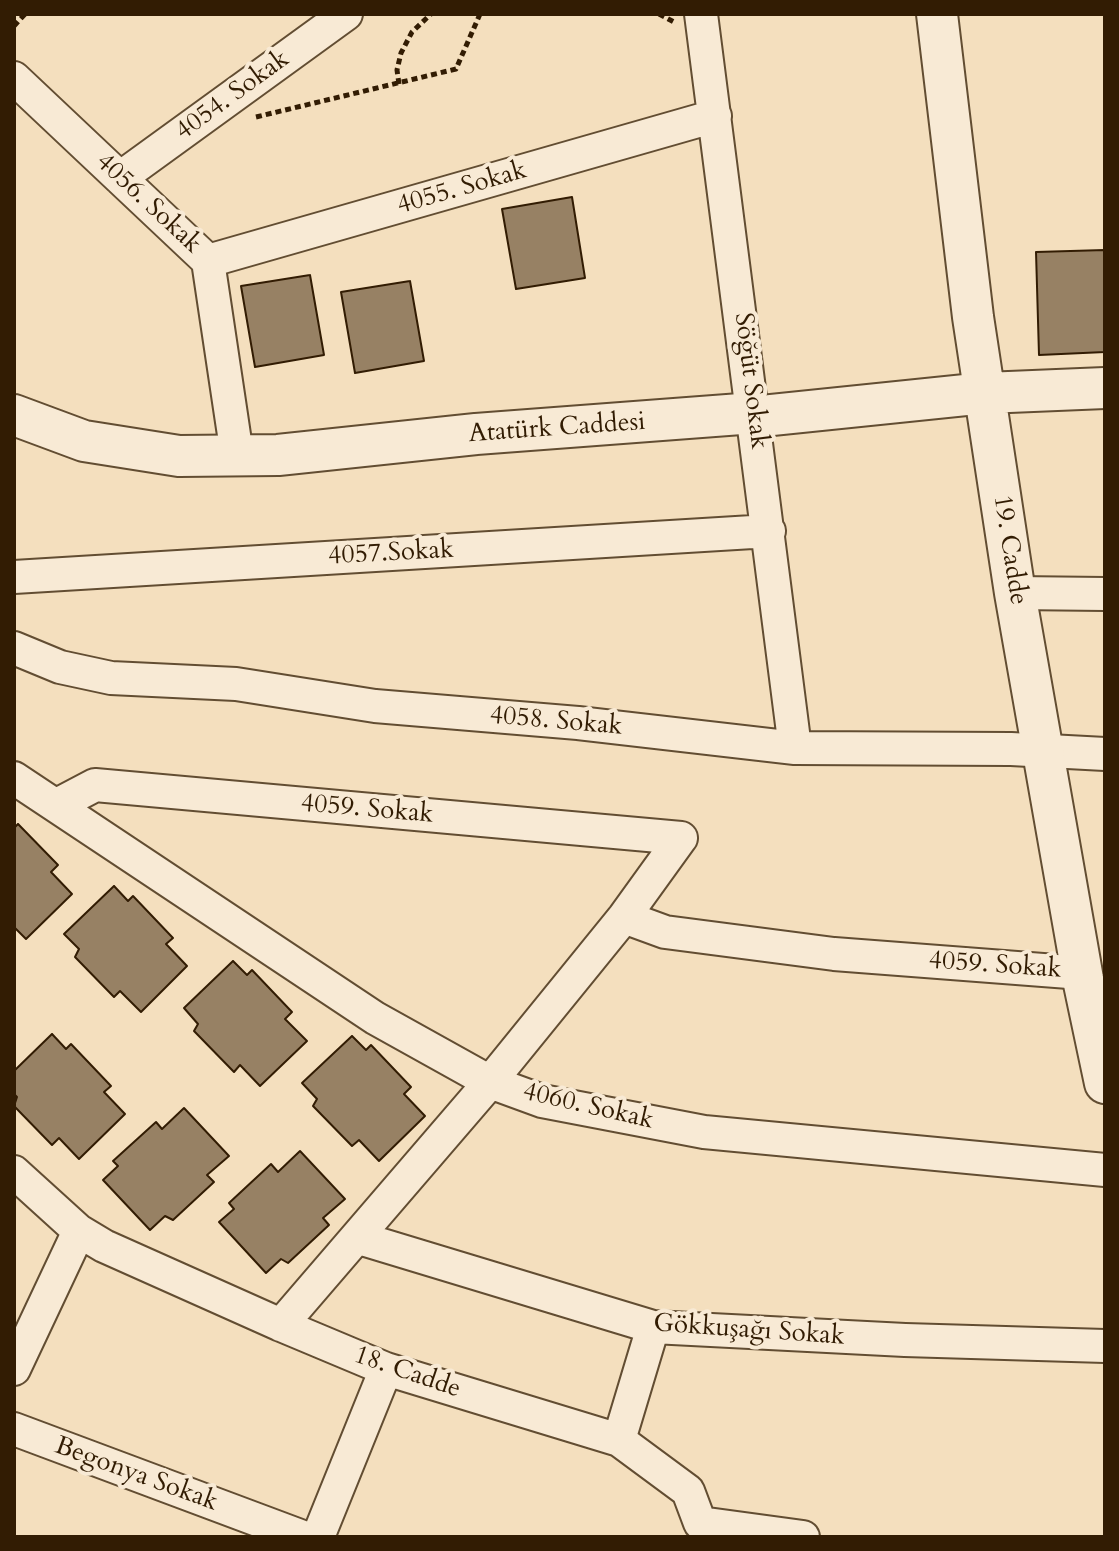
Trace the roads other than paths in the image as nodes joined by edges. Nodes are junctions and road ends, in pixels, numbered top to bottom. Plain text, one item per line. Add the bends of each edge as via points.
1 (346, 14) edge
2 (701, 14) edge
3 (937, 14) edge
4 (14, 78) edge
5 (715, 116) junction
6 (120, 178) junction
7 (208, 261) junction
8 (1105, 388) edge
9 (985, 393) junction
10 (754, 413) junction
11 (14, 415) edge
12 (237, 455) junction
13 (769, 531) junction
14 (14, 577) edge
15 (1015, 593) junction
16 (1105, 594) edge
17 (14, 648) edge
18 (795, 748) junction
19 (1045, 751) junction
20 (1105, 754) edge
21 (14, 778) edge
22 (57, 805) junction
23 (624, 917) junction
24 (1082, 973) junction
25 (490, 1082) junction
26 (1105, 1083) edge
27 (1105, 1170) edge
28 (14, 1172) edge
29 (27, 1195) edge
30 (79, 1231) junction
31 (359, 1238) junction
32 (281, 1325) junction
33 (653, 1327) junction
34 (1105, 1346) edge
35 (14, 1369) edge
36 (386, 1369) junction
37 (14, 1429) edge
38 (619, 1440) junction
39 (699, 1530) edge
40 (303, 1537) edge
41 (318, 1537) edge
42 (803, 1537) edge

1 - 6 street, 4054. Sokak
2 - 5 street, Söğüt Sokak
3 - 9 street, 19. Cadde
4 - 6 street, 4056. Sokak
5 - 7 street, 4055. Sokak
5 - 10 street, Söğüt Sokak
6 - 7 street, 4056. Sokak
7 - 12 street, 4056. Sokak
8 - 9 street, Atatürk Caddesi
9 - 10 street, Atatürk Caddesi
9 - 15 street, 19. Cadde
10 - 12 street, Atatürk Caddesi
10 - 13 street, Söğüt Sokak
11 - 12 street, Atatürk Caddesi via 84,441 179,456
13 - 14 street, 4057.Sokak
13 - 18 street, Söğüt Sokak
15 - 16 street
15 - 19 street, 19. Cadde
17 - 18 street, 4058. Sokak via 60,667 111,678 236,684 375,706
18 - 19 street, 4058. Sokak
19 - 20 street, 4058. Sokak
19 - 24 street, 19. Cadde
21 - 22 street, 4060. Sokak
22 - 23 street, 4059. Sokak via 95,785 681,838
22 - 25 street, 4060. Sokak via 375,1018
23 - 24 street, 4059. Sokak via 665,932 834,954
23 - 25 street
24 - 26 street, 19. Cadde
25 - 27 street, 4060. Sokak via 542,1101 704,1132
25 - 31 street
28 - 29 street, 18. Cadde
29 - 30 street, 18. Cadde
30 - 32 street, 18. Cadde
30 - 35 street
31 - 32 street
31 - 33 street, Gökkuşağı Sokak
32 - 36 street, 18. Cadde
33 - 34 street, Gökkuşağı Sokak
33 - 38 street
36 - 38 street, 18. Cadde
36 - 41 street
37 - 40 street, Begonya Sokak
38 - 39 street, 18. Cadde via 688,1491
39 - 42 street, 18. Cadde

